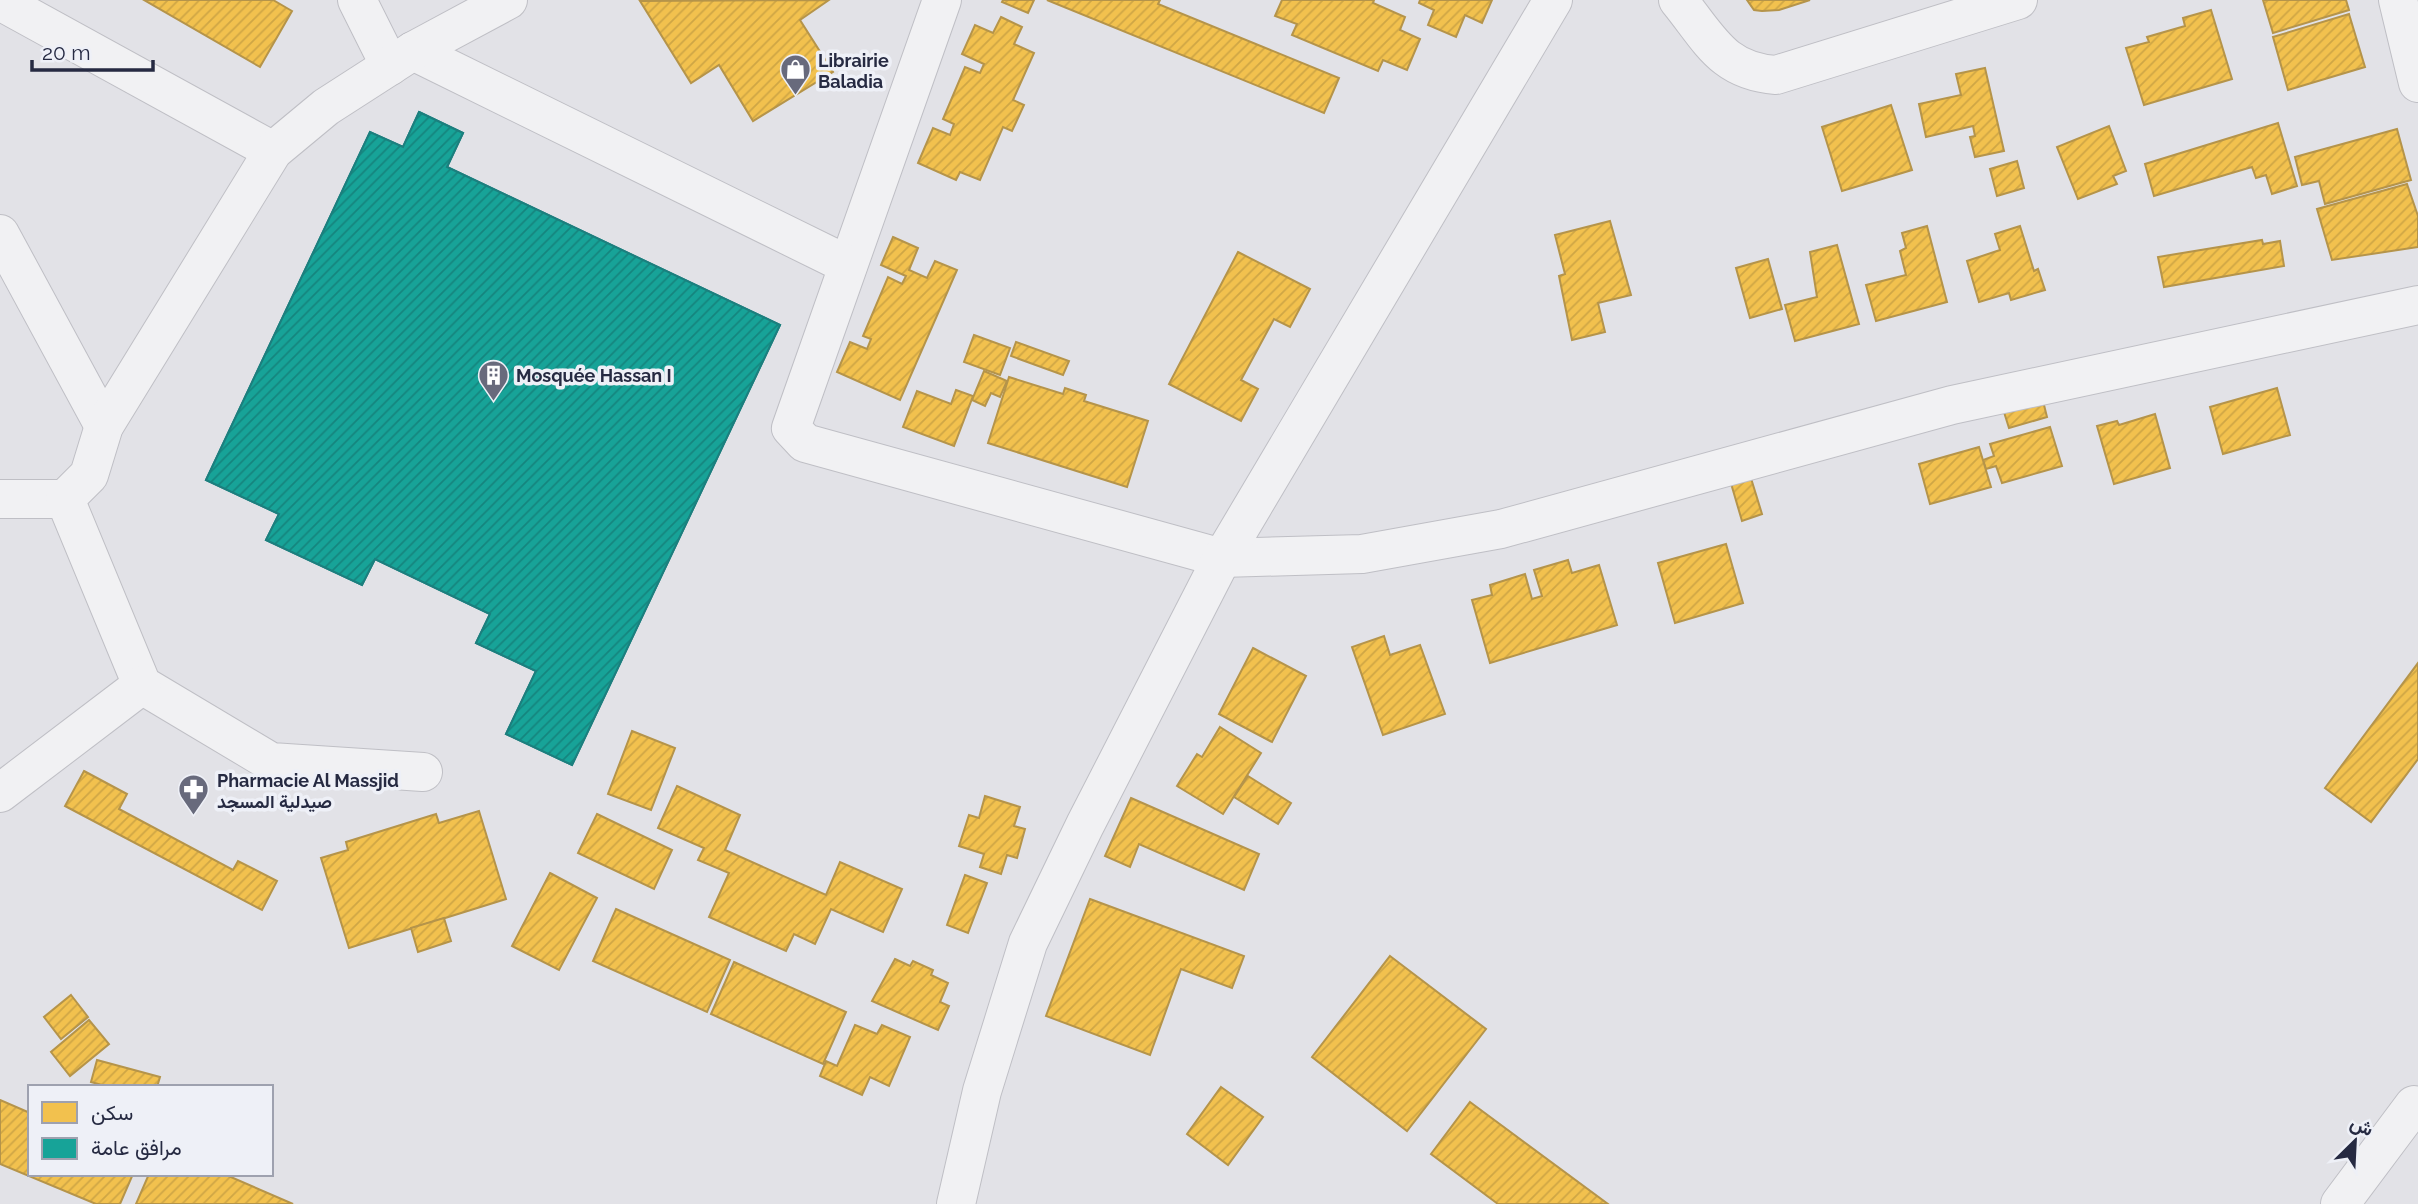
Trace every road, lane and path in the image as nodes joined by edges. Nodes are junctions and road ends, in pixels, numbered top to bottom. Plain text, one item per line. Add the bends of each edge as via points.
1 (356, 0) edge
2 (508, 0) edge
3 (942, 0) edge
4 (1553, 0) edge
5 (1678, 0) edge
6 (2018, 0) edge
7 (2398, 0) edge
8 (0, 1) edge
9 (401, 59) junction
10 (2418, 83) edge
11 (273, 151) junction
12 (0, 234) edge
13 (848, 265) junction
14 (2418, 305) edge
15 (104, 426) junction
16 (0, 499) edge
17 (65, 499) junction
18 (1222, 558) junction
19 (142, 685) junction
20 (423, 772) dead end
21 (0, 793) edge
22 (2414, 1105) dead end
23 (956, 1204) edge
24 (2340, 1204) edge

1 - 9 street
2 - 9 street
3 - 13 street
4 - 18 street
5 - 6 street via 1727,59 1750,73 1776,75
7 - 10 street
8 - 11 street
9 - 11 street via 326,107
9 - 13 street
11 - 15 street
12 - 15 street
13 - 18 street via 796,407 791,428 805,443
14 - 18 street via 1952,405 1501,529 1362,554
15 - 17 street via 89,475
16 - 17 street
17 - 19 street
18 - 23 street via 1028,943 982,1091
19 - 20 street via 271,762
19 - 21 street
22 - 24 street

